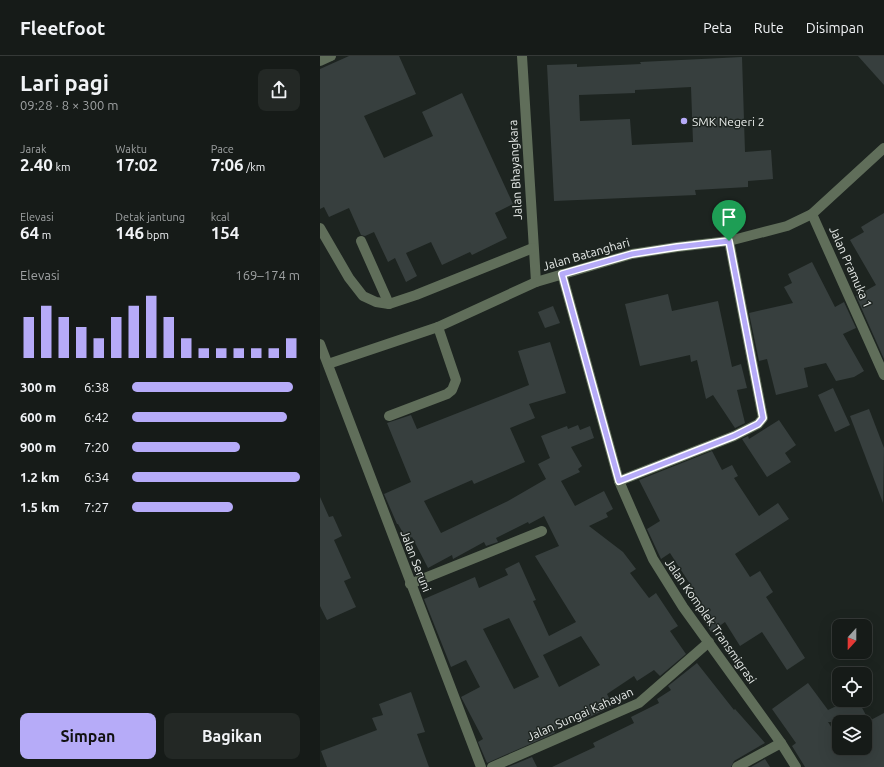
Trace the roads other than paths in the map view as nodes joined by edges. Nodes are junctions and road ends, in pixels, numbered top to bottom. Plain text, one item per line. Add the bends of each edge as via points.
1 (331, 56) edge
2 (522, 56) edge
3 (320, 61) edge
4 (884, 148) edge
5 (812, 214) junction
6 (320, 228) edge
7 (361, 240) dead end
8 (729, 241) junction
9 (533, 248) junction
10 (562, 274) junction
11 (536, 282) junction
12 (389, 304) junction
13 (438, 327) junction
14 (320, 344) edge
15 (328, 364) junction
16 (884, 375) edge
17 (389, 416) dead end
18 (619, 481) junction
19 (542, 531) dead end
20 (410, 584) junction
21 (709, 642) junction
22 (781, 743) junction
23 (481, 767) edge
24 (492, 767) edge
25 (737, 767) edge
26 (796, 767) edge

1 - 3 street
2 - 9 street, Jalan Bhayangkara
4 - 5 street, Jalan Batanghari
5 - 8 street, Jalan Batanghari via 787,226
5 - 16 street, Jalan Pramuka 1
6 - 12 street via 362,296
7 - 12 street
8 - 10 street, Jalan Batanghari via 632,254
8 - 18 street via 763,418 758,424 734,436
9 - 11 street, Jalan Bhayangkara
9 - 12 street
10 - 11 street, Jalan Batanghari
10 - 18 street, Jalan Komplek Transmigrasi
11 - 13 street, Jalan Batanghari
13 - 15 street, Jalan Batanghari
13 - 17 street via 456,380 452,390
14 - 15 street, Jalan Seruni
15 - 20 street, Jalan Seruni
18 - 21 street, Jalan Komplek Transmigrasi via 653,559
19 - 20 street
20 - 23 street, Jalan Seruni
21 - 22 street, Jalan Komplek Transmigrasi
21 - 24 street, Jalan Sungai Kahayan via 640,703
22 - 25 street
22 - 26 street, Jalan Komplek Transmigrasi

